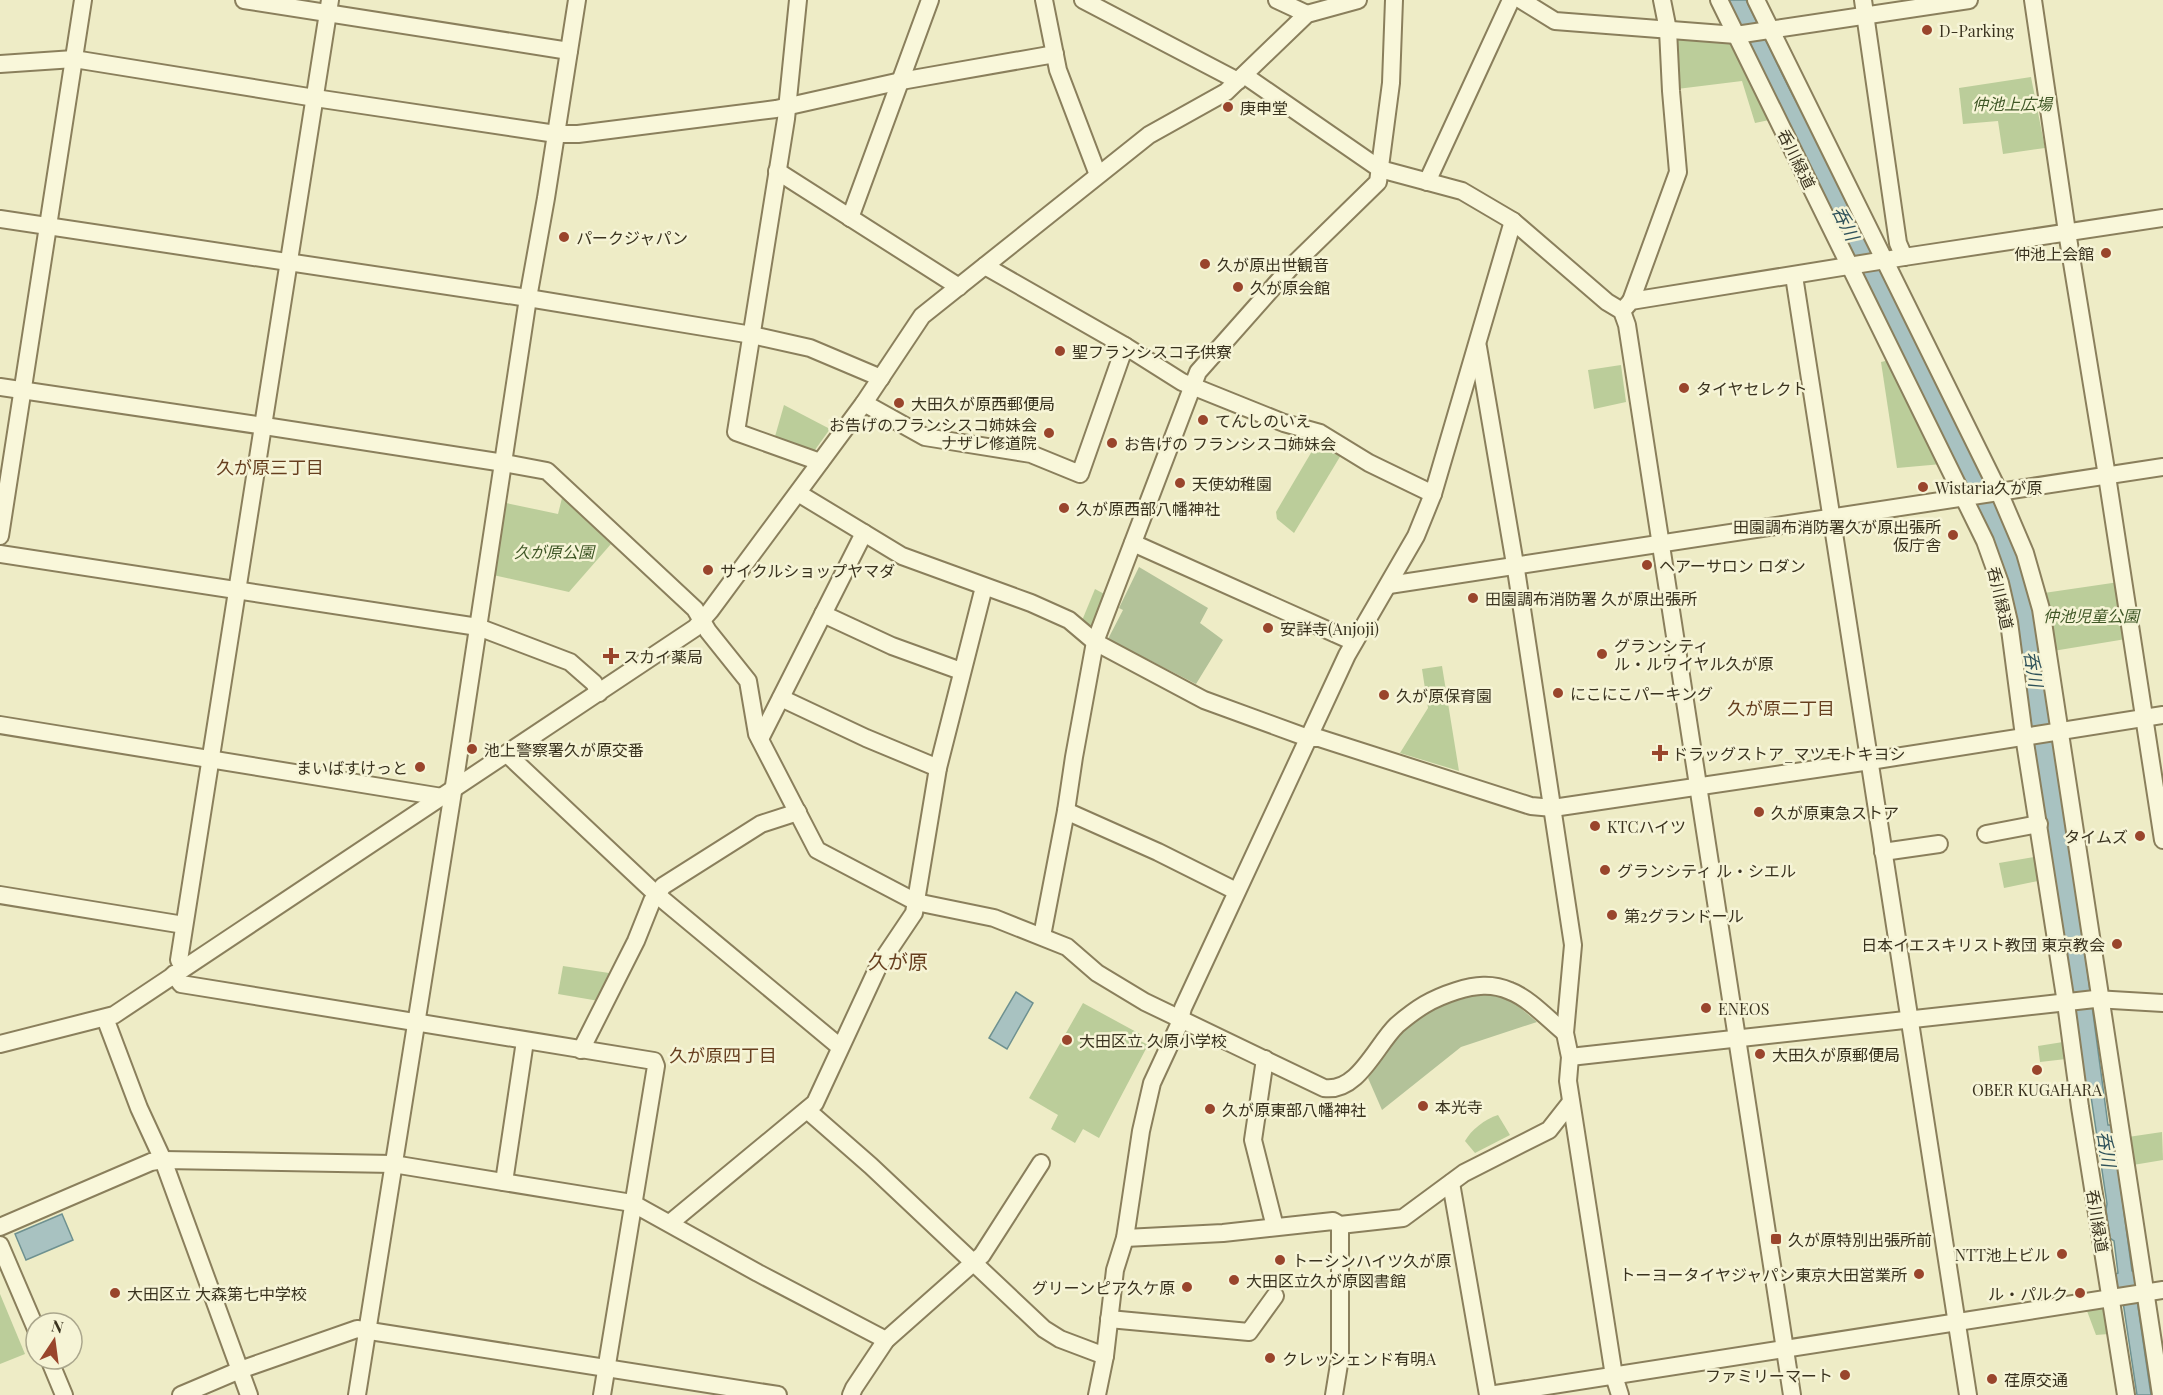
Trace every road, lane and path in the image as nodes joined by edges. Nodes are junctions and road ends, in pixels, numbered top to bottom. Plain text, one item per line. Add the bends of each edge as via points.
1 (83, 0) edge
2 (244, 0) edge
3 (577, 0) edge
4 (798, 0) edge
5 (930, 0) edge
6 (1044, 0) edge
7 (1083, 0) edge
8 (1277, 0) edge
9 (1356, 0) edge
10 (1394, 0) edge
11 (1511, 0) edge
12 (1521, 0) edge
13 (1662, 0) edge
14 (1719, 0) edge
15 (1756, 0) edge
16 (1969, 0) edge
17 (2033, 0) edge
18 (329, 7) edge
19 (1864, 8) edge
20 (1307, 14) junction
21 (1668, 30) junction
22 (1769, 32) junction
23 (1738, 35) junction
24 (569, 51) junction
25 (1055, 54) junction
26 (74, 59) junction
27 (0, 64) edge
28 (1241, 78) junction
29 (902, 81) junction
30 (315, 98) junction
31 (786, 107) junction
32 (556, 134) junction
33 (1380, 169) junction
34 (777, 171) junction
35 (1098, 175) junction
36 (1428, 183) junction
37 (850, 218) junction
38 (2163, 218) edge
39 (0, 219) edge
40 (1513, 221) junction
41 (48, 227) junction
42 (2067, 232) junction
43 (1904, 257) junction
44 (1883, 261) junction
45 (289, 262) junction
46 (985, 266) junction
47 (1852, 266) junction
48 (1794, 276) junction
49 (959, 287) junction
50 (528, 298) junction
51 (1626, 306) junction
52 (752, 334) junction
53 (1478, 343) junction
54 (1125, 346) junction
55 (881, 378) junction
56 (1192, 386) junction
57 (0, 387) edge
58 (22, 391) junction
59 (864, 403) junction
60 (264, 426) junction
61 (820, 462) junction
62 (504, 463) junction
63 (2163, 467) edge
64 (2107, 476) junction
65 (798, 493) junction
66 (1996, 493) junction
67 (1433, 494) junction
68 (1966, 498) junction
69 (1832, 517) junction
70 (864, 532) junction
71 (0, 536) edge
72 (1133, 543) junction
73 (1661, 543) junction
74 (0, 554) edge
75 (1516, 566) junction
76 (1389, 585) junction
77 (984, 587) junction
78 (237, 591) junction
79 (823, 614) junction
80 (702, 621) junction
81 (478, 627) junction
82 (1095, 642) junction
83 (1354, 642) junction
84 (961, 671) junction
85 (599, 693) junction
86 (781, 698) junction
87 (2163, 715) edge
88 (2144, 718) junction
89 (0, 725) edge
90 (2056, 731) junction
91 (2027, 736) junction
92 (1308, 738) junction
93 (760, 739) junction
94 (507, 754) junction
95 (211, 758) junction
96 (1870, 761) junction
97 (938, 768) junction
98 (1698, 786) junction
99 (448, 794) junction
100 (1553, 808) junction
101 (1066, 811) junction
102 (798, 812) junction
103 (2039, 824) junction
104 (1986, 834) dead end
105 (2163, 840) edge
106 (1939, 844) dead end
107 (1883, 852) junction
108 (1236, 891) junction
109 (656, 894) junction
110 (0, 895) edge
111 (916, 902) junction
112 (184, 925) junction
113 (1042, 936) junction
114 (179, 970) junction
115 (2098, 999) junction
116 (2068, 1003) junction
117 (2163, 1003) edge
118 (105, 1018) junction
119 (1180, 1018) junction
120 (1908, 1020) junction
121 (415, 1022) junction
122 (1565, 1033) junction
123 (1737, 1039) junction
124 (525, 1041) junction
125 (0, 1044) edge
126 (840, 1047) junction
127 (580, 1050) junction
128 (1570, 1057) junction
129 (1265, 1059) junction
130 (1571, 1102) junction
131 (807, 1110) junction
132 (163, 1160) junction
133 (1041, 1163) dead end
134 (393, 1164) junction
135 (504, 1182) junction
136 (1451, 1183) junction
137 (632, 1203) junction
138 (670, 1223) junction
139 (1340, 1225) junction
140 (0, 1227) edge
141 (1275, 1227) junction
142 (1125, 1238) junction
143 (0, 1245) edge
144 (973, 1262) junction
145 (2163, 1290) edge
146 (2144, 1293) junction
147 (1275, 1296) dead end
148 (2113, 1298) junction
149 (28, 1311) edge
150 (1109, 1319) junction
151 (1958, 1324) junction
152 (367, 1330) junction
153 (886, 1340) junction
154 (1785, 1350) junction
155 (1105, 1356) junction
156 (606, 1367) junction
157 (240, 1370) junction
158 (54, 1371) edge
159 (1614, 1376) junction
160 (64, 1395) edge
161 (181, 1395) edge
162 (249, 1395) edge
163 (357, 1395) edge
164 (602, 1395) edge
165 (778, 1395) edge
166 (851, 1395) edge
167 (1097, 1395) edge
168 (1334, 1395) edge
169 (1489, 1395) edge
170 (1620, 1395) edge
171 (1792, 1395) edge
172 (1968, 1395) edge
173 (2126, 1395) edge
174 (2162, 1395) edge

1 - 26 street
2 - 18 street
3 - 24 street
4 - 31 street
5 - 29 street
6 - 25 street
7 - 28 street
8 - 20 street
9 - 20 street
10 - 33 street via 1391,83
11 - 36 street
12 - 21 street via 1555,21
13 - 21 street
14 - 23 street, 呑川緑道
15 - 22 street
16 - 19 street
17 - 42 street
18 - 24 street
18 - 30 street
19 - 22 street
19 - 43 street via 1898,243
20 - 28 street
21 - 23 street
21 - 51 street via 1678,172
22 - 23 street
22 - 44 street
23 - 47 street, 呑川緑道
24 - 32 street
25 - 29 street
25 - 35 street
26 - 27 street
26 - 30 street
26 - 41 street
28 - 33 street
28 - 35 street via 1221,96 1149,135
29 - 31 street
29 - 37 street
30 - 32 street
30 - 45 street
31 - 32 street
31 - 34 street
32 - 50 street
33 - 36 street
33 - 56 street via 1378,182 1291,267 1198,372
34 - 37 street
34 - 52 street
35 - 46 street
36 - 40 street via 1462,191
37 - 49 street
38 - 42 street
39 - 41 street
40 - 51 street via 1607,302
40 - 53 street
41 - 45 street
41 - 58 street
42 - 43 street
42 - 64 street
43 - 44 street
44 - 47 street
44 - 66 street
45 - 50 street
45 - 60 street
46 - 49 street
46 - 54 street
47 - 48 street
47 - 68 street, 呑川緑道
48 - 51 street
48 - 69 street
49 - 55 street via 922,316
50 - 52 street
50 - 62 street
51 - 73 street
52 - 55 street via 810,348
52 - 61 street via 736,432
53 - 67 street
53 - 75 street
54 - 56 street
54 - 59 street via 1080,474 1031,454 925,436
55 - 59 street
56 - 67 street via 1284,423 1320,433 1369,463
56 - 72 street
57 - 58 street
58 - 60 street
58 - 71 street
59 - 61 street
60 - 62 street
60 - 78 street
61 - 65 street
62 - 80 street via 547,471 695,609
62 - 81 street
63 - 64 street
64 - 66 street
64 - 88 street
65 - 70 street
65 - 80 street
66 - 68 street
66 - 90 street via 2025,553 2041,609
67 - 76 street
68 - 69 street
68 - 91 street, 呑川緑道 via 2000,583
69 - 73 street
69 - 96 street
70 - 77 street via 902,556
70 - 79 street
72 - 82 street
72 - 83 street
73 - 75 street
73 - 98 street
74 - 78 street
75 - 76 street
75 - 100 street
76 - 83 street
77 - 82 street via 1069,620
77 - 84 street
78 - 81 street
78 - 95 street
79 - 84 street via 892,646
79 - 86 street
80 - 85 street
80 - 93 street via 748,681
81 - 85 street via 570,662 594,683
81 - 99 street
82 - 92 street via 1204,700
82 - 101 street
83 - 92 street
84 - 97 street
85 - 94 street
86 - 93 street
86 - 97 street
87 - 88 street
88 - 90 street
88 - 105 street
89 - 95 street
90 - 91 street
90 - 115 street
91 - 96 street
91 - 103 street, 呑川緑道
92 - 100 street via 1319,738 1531,806
92 - 108 street
93 - 102 street
94 - 99 street
94 - 109 street
95 - 99 street
95 - 112 street
96 - 98 street
96 - 107 street
97 - 111 street
98 - 100 street
98 - 123 street
99 - 114 street
99 - 121 street
100 - 122 street via 1574,945
101 - 108 street
101 - 113 street
102 - 109 street via 761,824
102 - 111 street via 817,850
103 - 104 street
103 - 116 street, 呑川緑道
106 - 107 street
107 - 120 street
108 - 119 street
109 - 126 street
109 - 127 street
110 - 112 street
111 - 113 street via 994,918
111 - 126 street via 914,913 879,965
112 - 114 street
113 - 119 street via 1067,947 1097,973 1145,1002
114 - 118 street
114 - 121 street via 181,984
115 - 116 street
115 - 117 street
115 - 146 street
116 - 120 street
116 - 148 street, 呑川緑道 via 2080,1107
118 - 125 street
118 - 132 street
119 - 129 street
119 - 142 street via 1152,1083
120 - 123 street
120 - 151 street
121 - 124 street
121 - 134 street
122 - 128 street
122 - 129 street via 1513,992 1485,985 1432,998 1396,1026 1354,1079 1338,1089 1324,1088
123 - 128 street
123 - 154 street
124 - 127 street
124 - 135 street
126 - 131 street via 815,1103
127 - 137 street via 654,1061 656,1066
128 - 130 street
129 - 141 street via 1253,1140
130 - 136 street via 1548,1130
130 - 159 street
131 - 138 street
131 - 144 street
132 - 134 street
132 - 140 street
132 - 157 street
133 - 144 street via 982,1256
134 - 135 street
134 - 152 street
135 - 137 street
136 - 139 street via 1402,1218
136 - 169 street
137 - 138 street
137 - 156 street
138 - 153 street
139 - 141 street via 1333,1221
139 - 168 street via 1340,1358
141 - 142 street
142 - 150 street via 1115,1270
143 - 149 street
144 - 153 street
144 - 155 street via 1044,1329
145 - 146 street
146 - 148 street
146 - 174 street
147 - 150 street via 1249,1332
148 - 151 street
148 - 173 street, 呑川緑道
150 - 155 street
151 - 154 street
151 - 172 street
152 - 156 street
152 - 157 street via 357,1329
152 - 163 street
153 - 166 street
154 - 159 street
154 - 171 street
155 - 167 street
156 - 164 street
156 - 165 street
157 - 161 street
157 - 162 street
158 - 160 street
159 - 169 street
159 - 170 street

